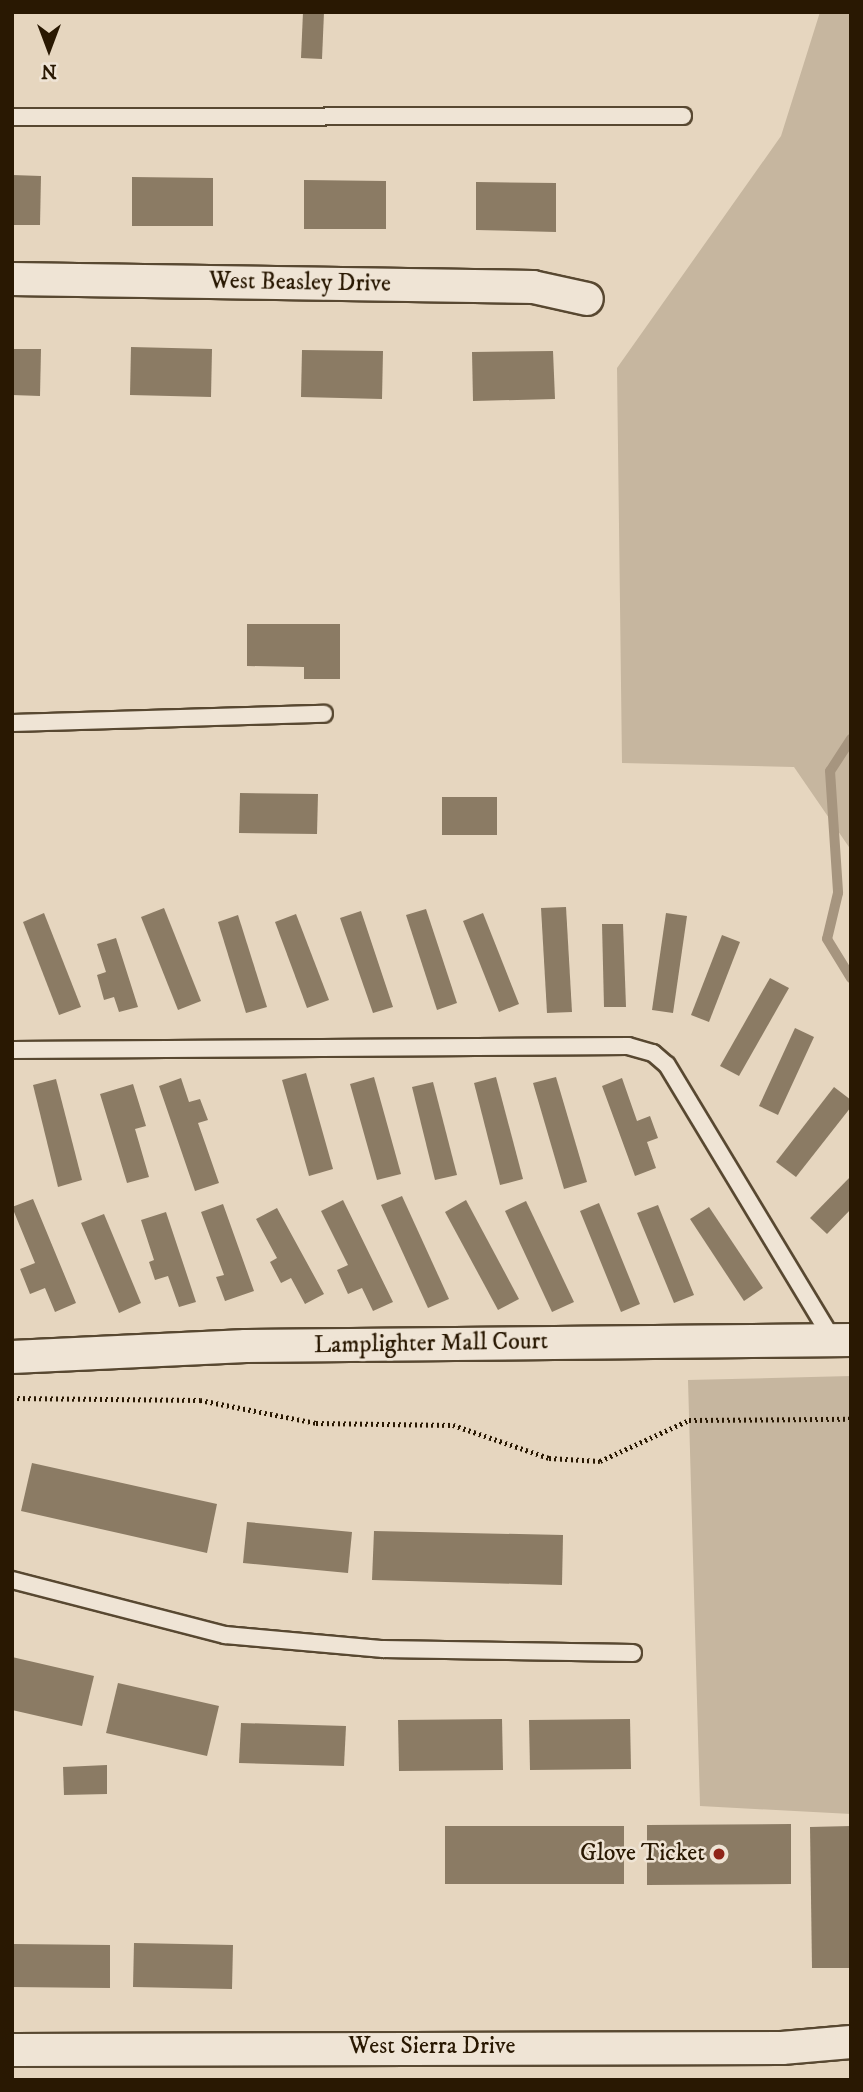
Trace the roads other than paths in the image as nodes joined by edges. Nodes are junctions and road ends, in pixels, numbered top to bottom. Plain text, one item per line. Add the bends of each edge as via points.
1 (12, 117) edge
2 (683, 117) dead end
3 (12, 279) edge
4 (587, 299) dead end
5 (324, 714) dead end
6 (12, 723) edge
7 (12, 1050) edge
8 (842, 1340) edge
9 (12, 1357) edge
10 (12, 1580) edge
11 (633, 1653) dead end
12 (851, 2042) edge
13 (12, 2050) edge

1 - 2 lane
3 - 4 street, West Beasley Drive via 533,287
5 - 6 lane
7 - 8 lane via 628,1046 653,1053 667,1065
8 - 9 street, Lamplighter Mall Court via 246,1346
10 - 11 lane via 225,1635 383,1649
12 - 13 street, West Sierra Drive via 782,2048

